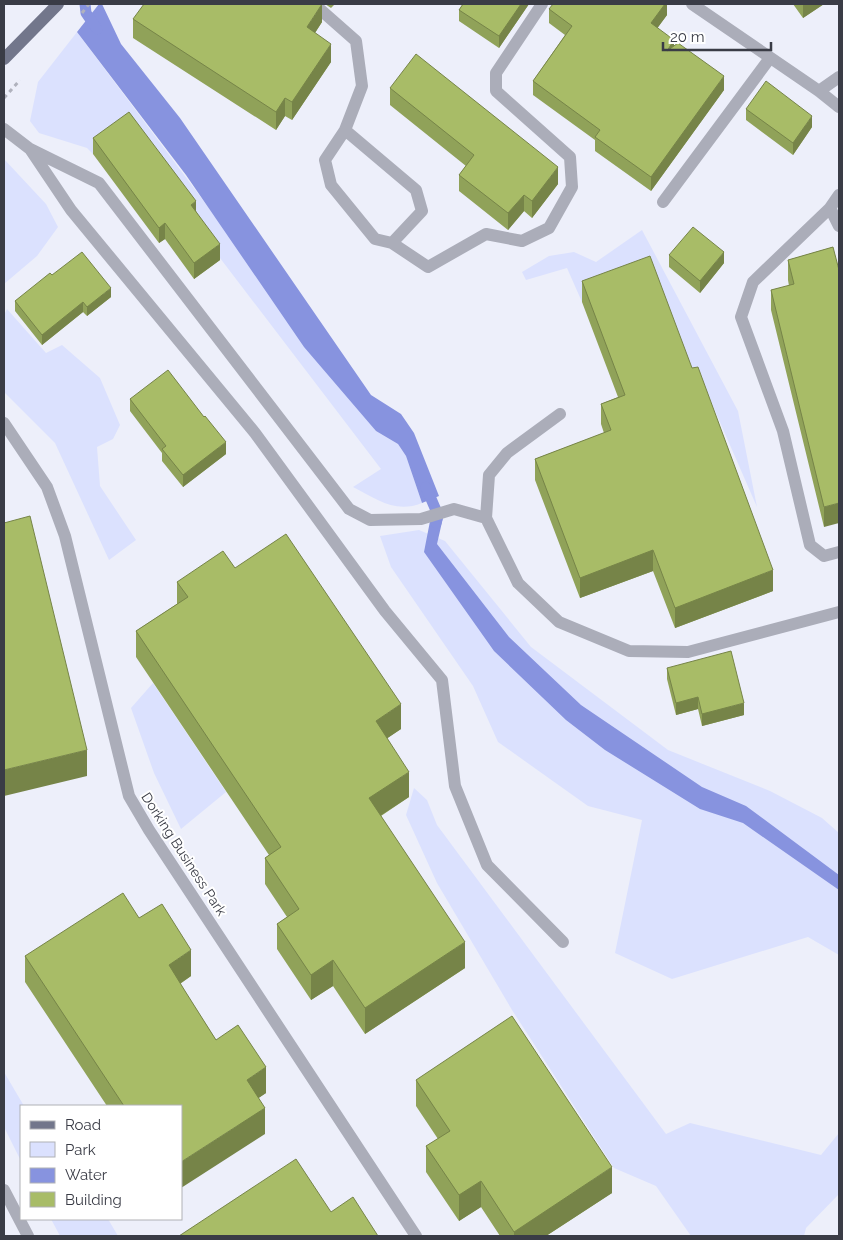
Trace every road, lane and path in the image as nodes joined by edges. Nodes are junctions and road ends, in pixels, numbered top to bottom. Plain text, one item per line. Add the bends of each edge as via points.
1 (314, 4) edge
2 (542, 4) edge
3 (692, 4) edge
4 (55, 7) edge
5 (770, 58) junction
6 (4, 59) edge
7 (839, 77) edge
8 (819, 91) junction
9 (839, 107) edge
10 (4, 129) edge
11 (346, 130) junction
12 (30, 149) junction
13 (839, 195) edge
14 (663, 202) dead end
15 (830, 208) junction
16 (839, 226) edge
17 (392, 243) junction
18 (560, 414) dead end
19 (4, 423) edge
20 (486, 518) junction
21 (839, 552) edge
22 (839, 612) edge
23 (563, 942) dead end
24 (4, 1190) edge
25 (28, 1236) edge
26 (416, 1236) edge

1 - 11 street via 356,41 362,86
2 - 17 street via 496,74 496,91 570,157 572,187 549,228 522,241 486,234 428,267
3 - 5 street
4 - 6 main road
5 - 8 street
5 - 14 street
7 - 8 street
8 - 9 street
10 - 12 street
11 - 17 street via 325,160 331,185 376,239
11 - 17 street via 416,190 422,211
12 - 20 street via 98,183 349,509 370,520 421,519 454,509
12 - 23 street via 71,210 255,433 385,611 442,680 454,786 487,864
13 - 15 street
15 - 16 street
15 - 21 street via 753,282 741,317 783,431 810,545 824,556
18 - 20 street via 508,453 488,475
19 - 26 street, Dorking Business Park via 47,487 65,536 129,796
20 - 22 street via 518,583 559,622 629,651 688,652
24 - 25 street

